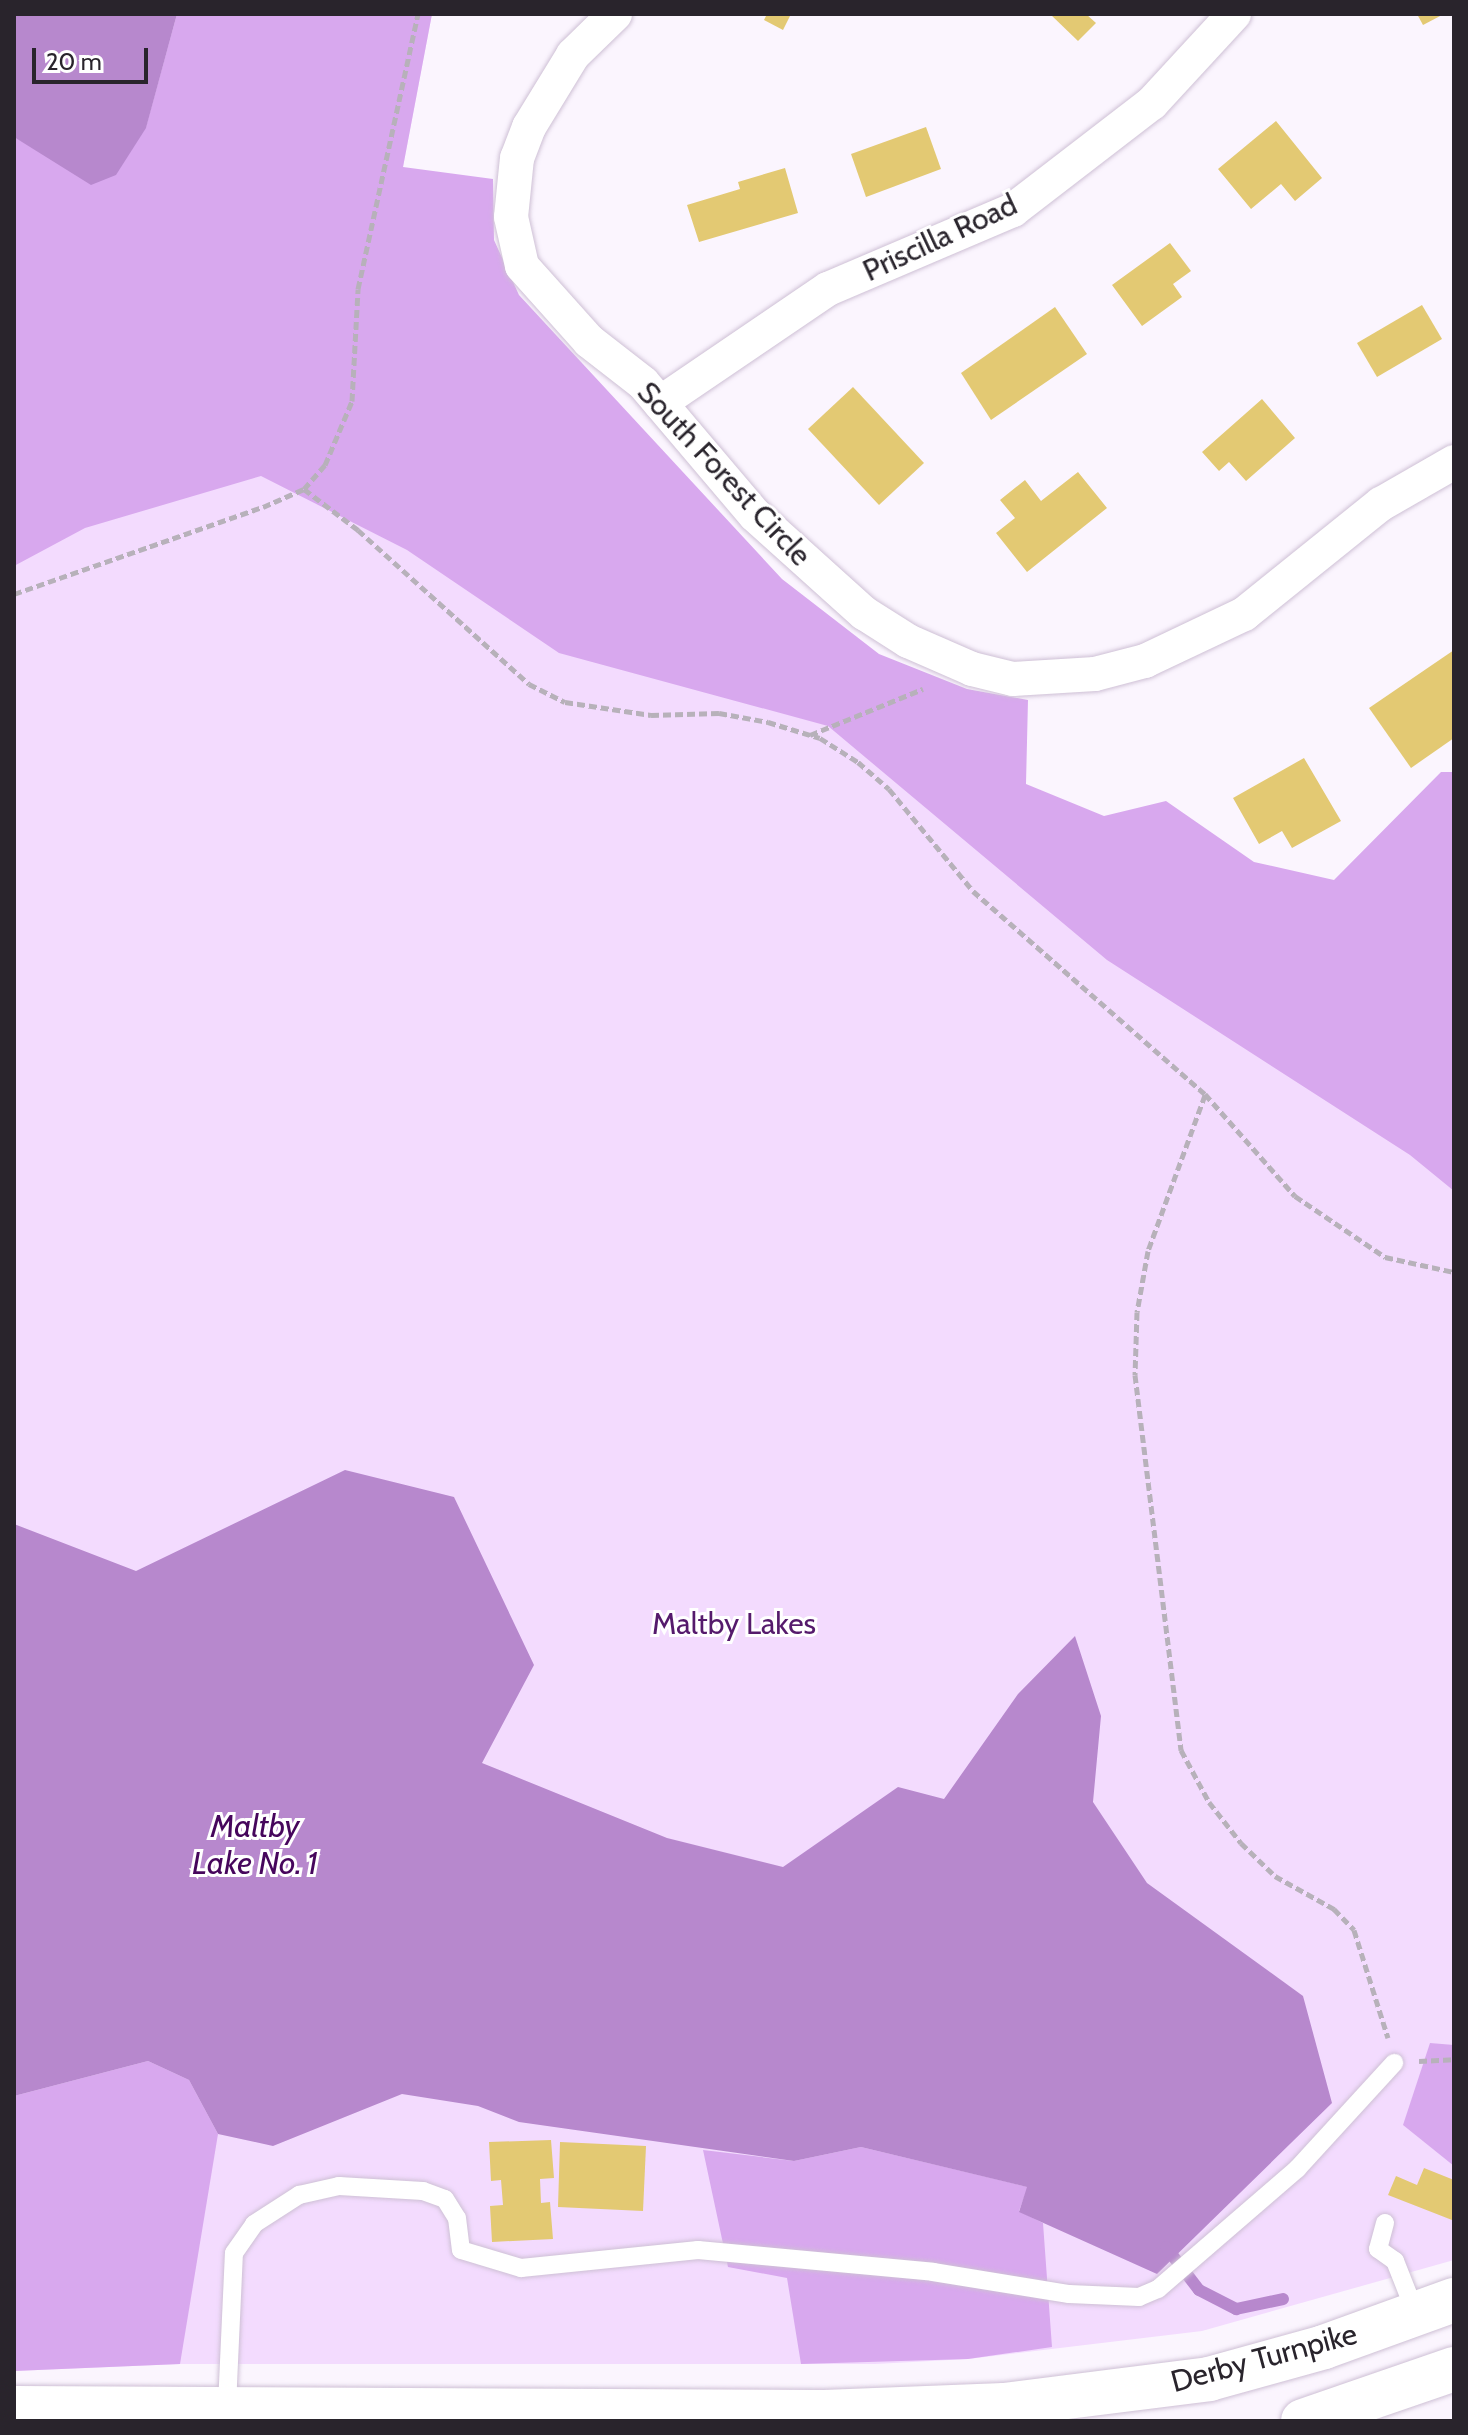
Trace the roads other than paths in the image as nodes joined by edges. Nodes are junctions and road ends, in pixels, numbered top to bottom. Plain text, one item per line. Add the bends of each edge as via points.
1 (615, 14) edge
2 (1234, 14) edge
3 (660, 403) junction
4 (1454, 462) edge
5 (1394, 2063) road end
6 (1385, 2223) dead end
7 (1435, 2307) edge
8 (1454, 2369) edge
9 (227, 2406) junction
10 (14, 2408) edge
11 (95, 2414) edge
12 (352, 2414) edge
13 (618, 2415) edge
14 (824, 2416) edge
15 (1303, 2421) edge

1 - 3 street, South Forest Circle via 573,55 529,127 512,185 514,242 538,288
2 - 3 street, Priscilla Road via 1152,103 1013,210 828,289
3 - 4 street, South Forest Circle via 755,515 828,584 908,641 972,669 1013,679 1095,674 1199,638 1244,614 1381,504
5 - 9 lane via 1325,2144 1205,2249 1158,2289 1120,2299 933,2272 698,2250 521,2268 461,2250 457,2218 445,2199 423,2191 339,2186 299,2195 254,2224 234,2253
6 - 7 lane via 1378,2249
7 - 14 highway, Derby Turnpike via 1209,2379 1004,2405
8 - 15 highway
9 - 11 highway, Derby Turnpike
9 - 12 highway, Derby Turnpike
10 - 11 highway, Derby Turnpike
12 - 13 highway, Derby Turnpike
13 - 14 highway, Derby Turnpike

